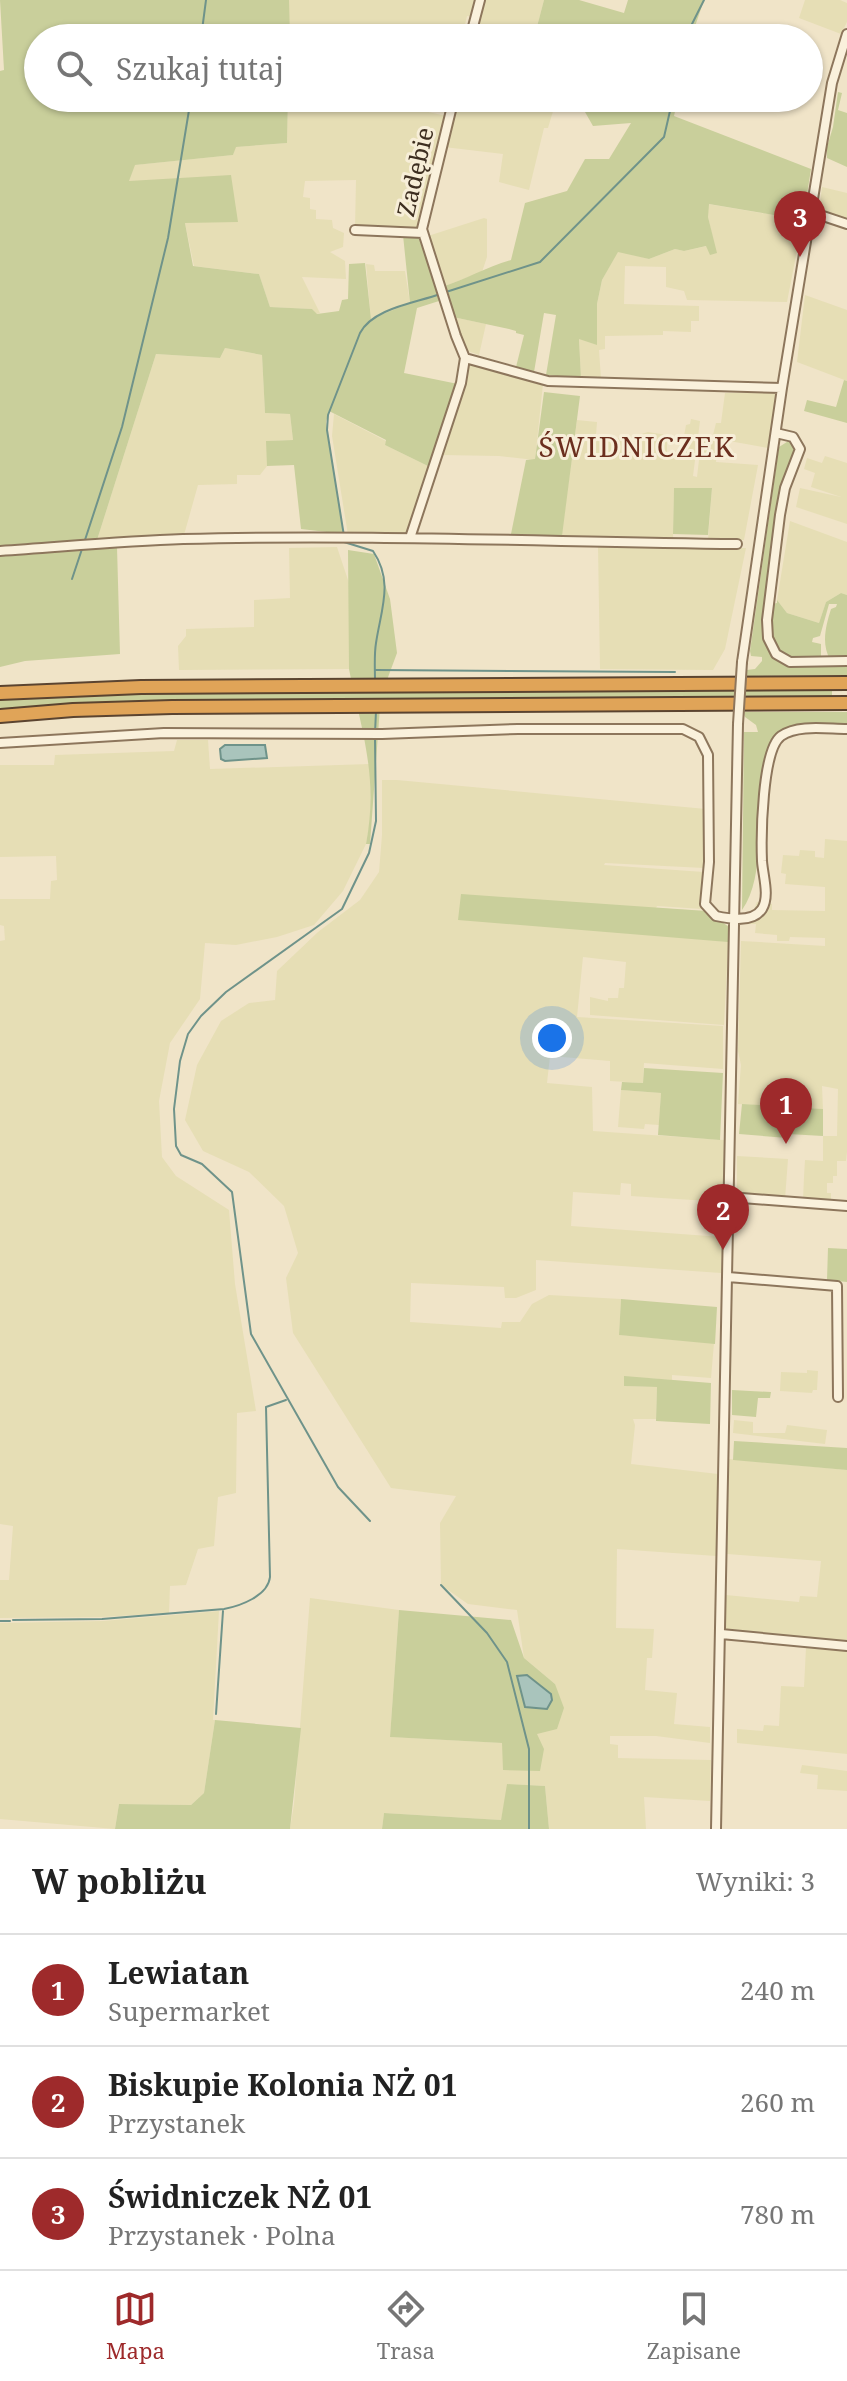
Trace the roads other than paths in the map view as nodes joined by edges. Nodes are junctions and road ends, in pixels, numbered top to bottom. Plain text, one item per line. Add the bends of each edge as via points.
1 (480, 0) edge
2 (474, 24) edge
3 (847, 34) edge
4 (450, 112) edge
5 (811, 212) junction
6 (847, 224) edge
7 (355, 230) dead end
8 (423, 233) junction
9 (465, 358) junction
10 (782, 388) junction
11 (776, 433) junction
12 (410, 538) junction
13 (737, 544) dead end
14 (0, 551) edge
15 (847, 661) edge
16 (847, 683) edge
17 (0, 693) edge
18 (847, 703) edge
19 (0, 716) edge
20 (847, 729) edge
21 (0, 743) edge
22 (735, 918) junction
23 (729, 1197) junction
24 (847, 1206) edge
25 (728, 1277) junction
26 (838, 1397) dead end
27 (721, 1634) junction
28 (847, 1646) edge
29 (716, 1829) edge

1 - 2 street
3 - 5 street via 832,83
4 - 8 street, Zadębie
5 - 6 street
5 - 10 street
7 - 8 street
8 - 9 street, Zadębie
9 - 10 street via 542,380
9 - 12 street
10 - 11 street
11 - 15 street via 793,437 800,449 778,523 767,620 770,644 790,662
11 - 22 street, bridge via 742,662
12 - 13 street
12 - 14 street via 183,539
16 - 17 highway via 116,687
18 - 19 highway via 117,708
20 - 22 street via 797,730 775,742 768,762 762,849 765,901 756,916
21 - 22 street via 164,733 689,731 703,742 709,763 705,904 716,916
22 - 23 street
23 - 24 street
23 - 25 street
25 - 26 street via 837,1286
25 - 27 street
27 - 28 street
27 - 29 street

